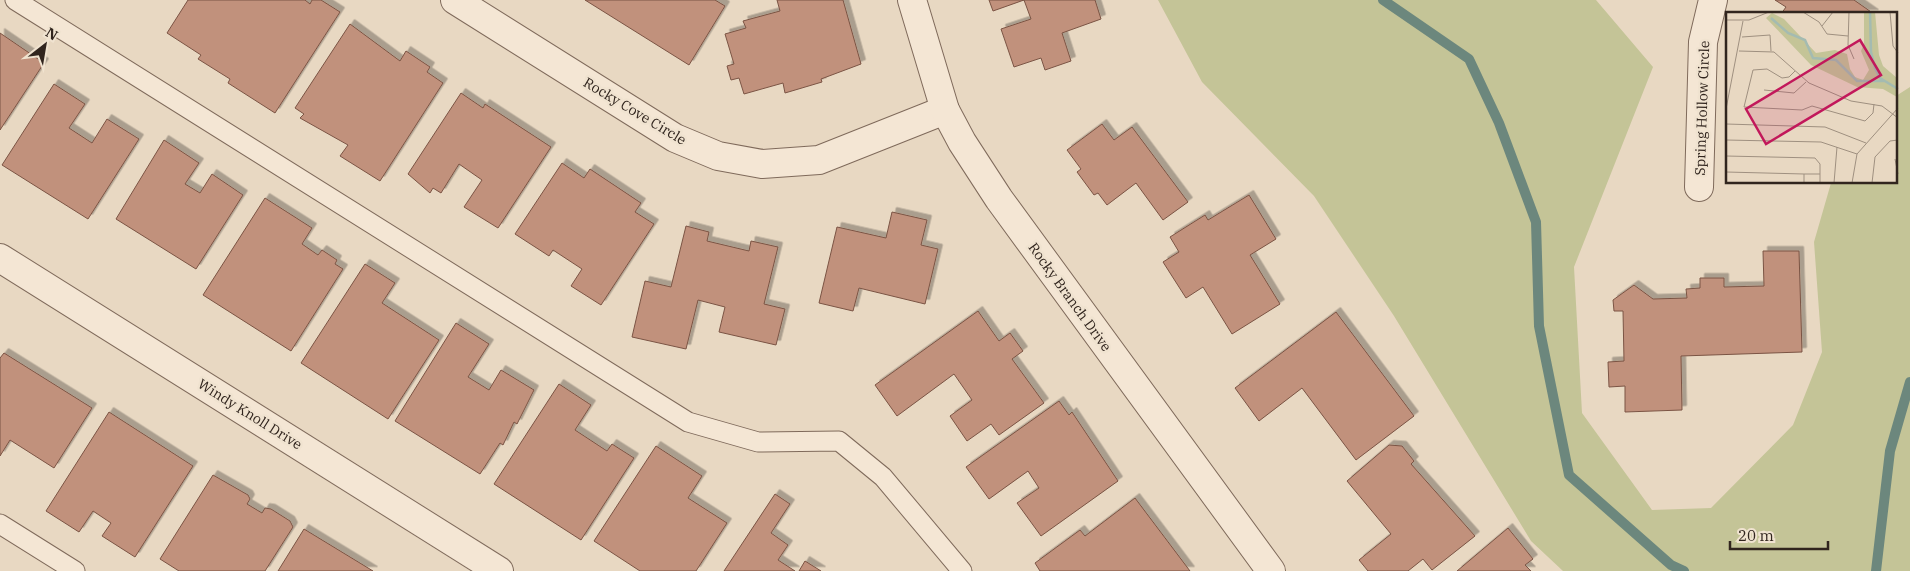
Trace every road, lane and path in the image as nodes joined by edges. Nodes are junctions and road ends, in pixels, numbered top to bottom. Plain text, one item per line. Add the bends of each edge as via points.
1 (15, 0) edge
2 (455, 0) edge
3 (912, 0) edge
4 (1713, 0) edge
5 (945, 110) junction
6 (1699, 187) dead end
7 (0, 258) edge
8 (0, 524) edge
9 (75, 571) edge
10 (499, 571) edge
11 (962, 571) edge
12 (1271, 571) edge

1 - 11 lane via 688,422 758,442 839,441 883,477
2 - 5 street, Rocky Cove Circle via 675,138 718,156 762,164 819,160
3 - 5 street, Rocky Branch Drive
4 - 6 street, Spring Hollow Circle via 1703,42
5 - 12 street, Rocky Branch Drive via 999,199
7 - 10 street, Windy Knoll Drive
8 - 9 lane

